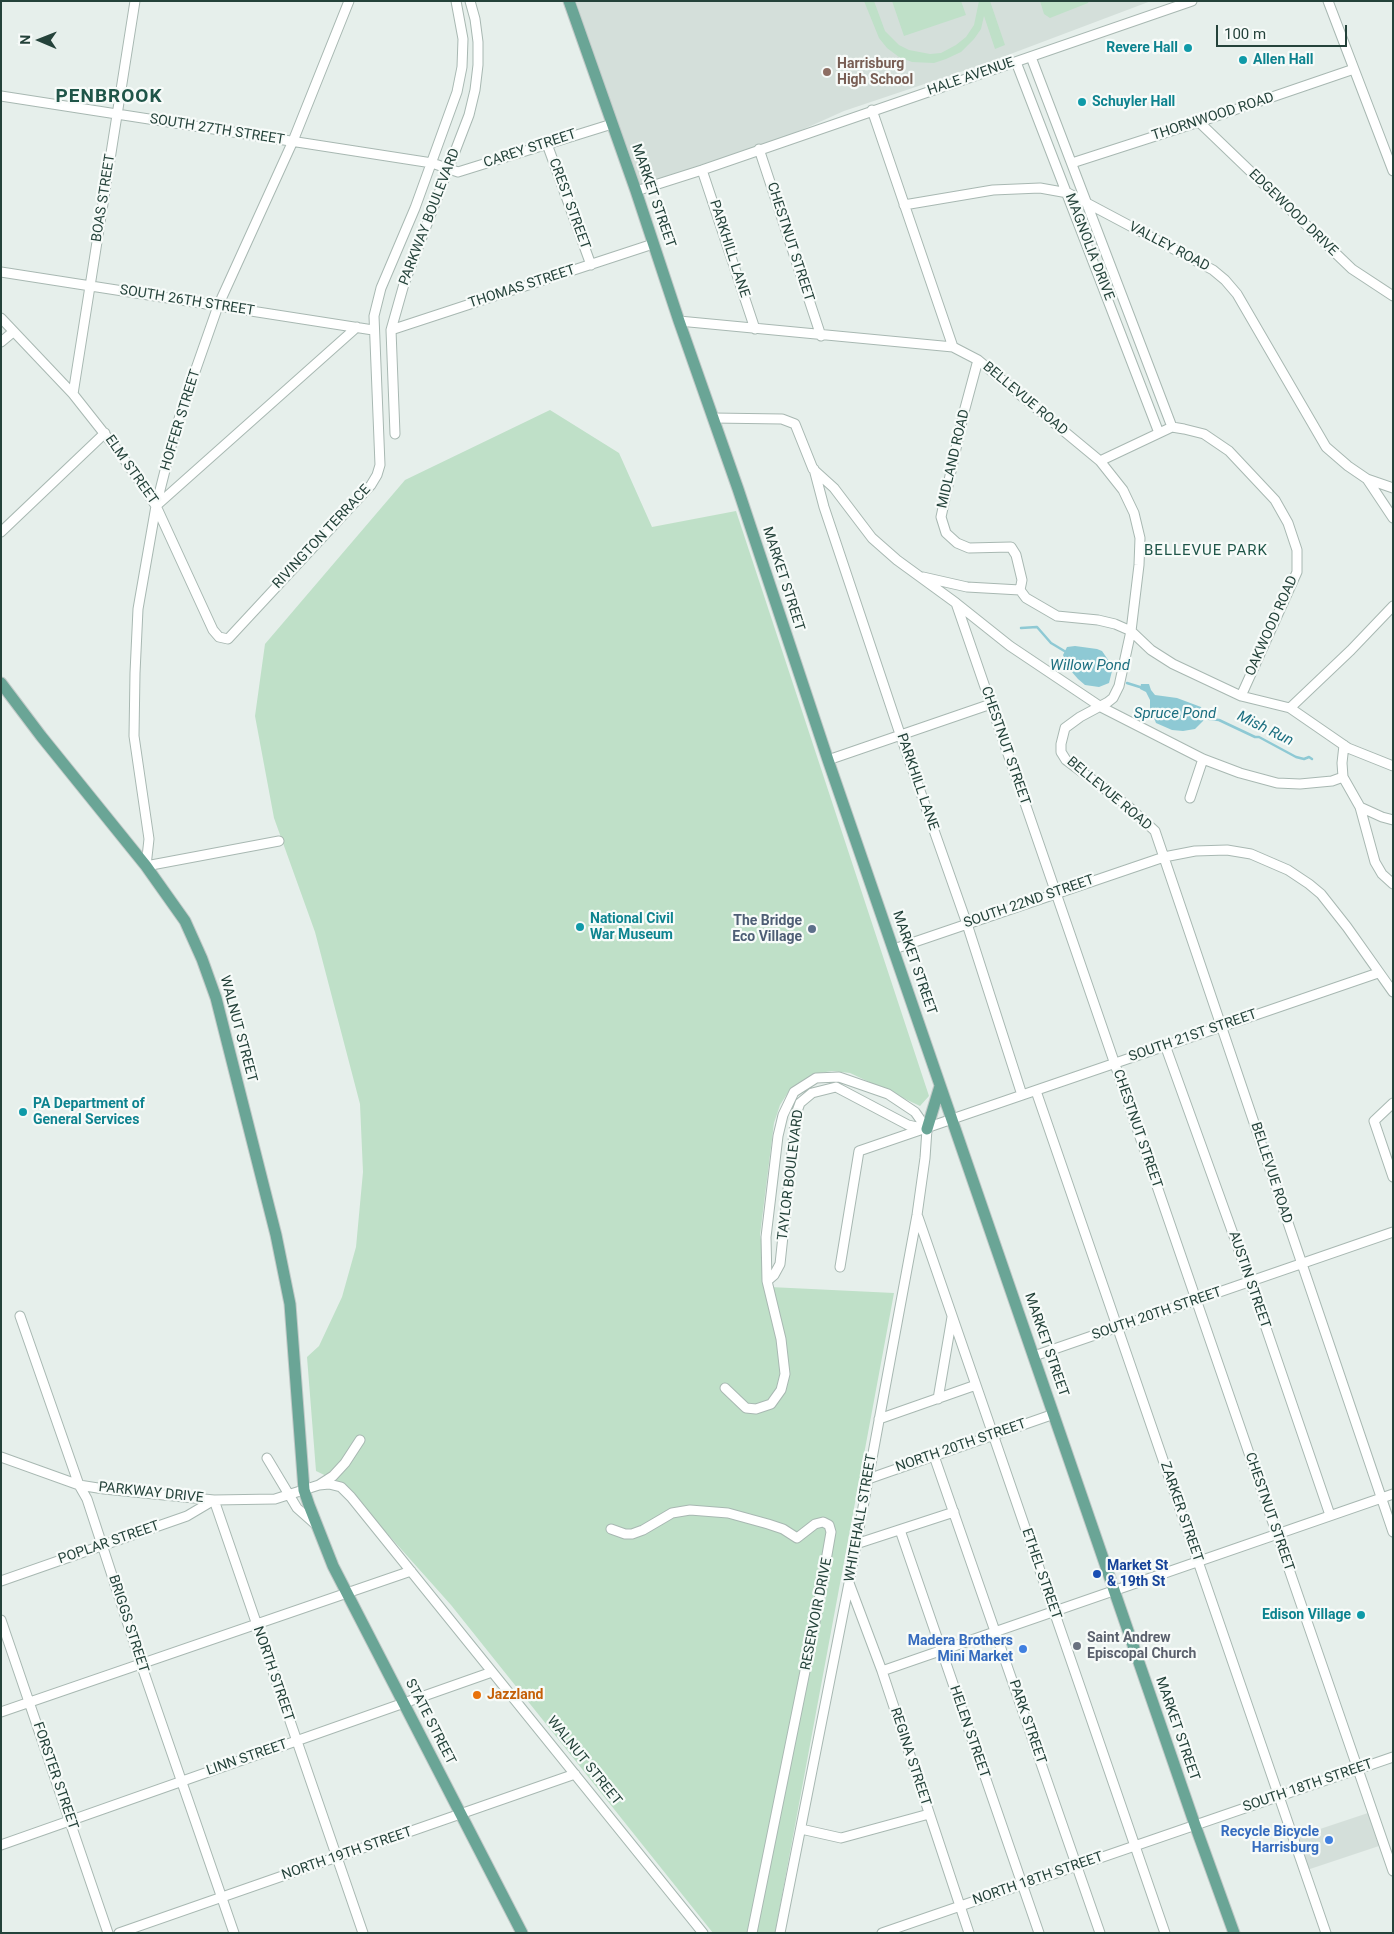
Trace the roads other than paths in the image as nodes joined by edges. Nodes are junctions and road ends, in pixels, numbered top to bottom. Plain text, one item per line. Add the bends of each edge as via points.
1 (135, 1) edge
2 (349, 1) edge
3 (456, 1) edge
4 (470, 1) edge
5 (569, 1) edge
6 (1192, 1) edge
7 (1328, 1) edge
8 (1031, 57) junction
9 (1016, 62) junction
10 (1354, 69) junction
11 (1, 96) edge
12 (872, 110) junction
13 (117, 114) junction
14 (1199, 122) junction
15 (612, 124) junction
16 (293, 142) junction
17 (546, 144) junction
18 (759, 149) junction
19 (432, 163) junction
20 (1072, 163) junction
21 (448, 170) junction
22 (702, 170) junction
23 (1393, 171) edge
24 (636, 191) junction
25 (1068, 193) junction
26 (1088, 204) junction
27 (904, 205) junction
28 (653, 244) junction
29 (591, 265) junction
30 (1, 272) edge
31 (90, 285) junction
32 (1393, 296) edge
33 (218, 306) junction
34 (1, 318) edge
35 (678, 321) junction
36 (357, 328) junction
37 (755, 329) junction
38 (373, 330) junction
39 (391, 330) junction
40 (13, 332) junction
41 (821, 336) junction
42 (1, 342) edge
43 (953, 348) junction
44 (978, 360) junction
45 (73, 394) junction
46 (713, 418) junction
47 (1172, 427) junction
48 (106, 433) junction
49 (1159, 433) junction
50 (395, 434) dead end
51 (1100, 462) junction
52 (813, 469) junction
53 (1368, 479) junction
54 (1393, 488) edge
55 (156, 506) junction
56 (1393, 518) edge
57 (1, 532) edge
58 (919, 576) junction
59 (1020, 590) junction
60 (956, 603) junction
61 (1393, 606) edge
62 (1132, 631) junction
63 (228, 639) joint
64 (1, 683) edge
65 (1240, 696) junction
66 (991, 704) junction
67 (1100, 707) junction
68 (1290, 708) junction
69 (900, 734) junction
70 (1344, 745) junction
71 (1203, 759) junction
72 (828, 760) junction
73 (1393, 766) edge
74 (1343, 777) junction
75 (1190, 798) dead end
76 (1360, 807) junction
77 (1393, 820) edge
78 (279, 841) dead end
79 (1164, 856) junction
80 (146, 866) junction
81 (1393, 884) edge
82 (1056, 892) junction
83 (967, 924) junction
84 (894, 949) junction
85 (1378, 972) junction
86 (1393, 992) edge
87 (1221, 1025) junction
88 (1165, 1046) junction
89 (1115, 1063) junction
90 (940, 1086) junction
91 (1036, 1091) junction
92 (1022, 1095) junction
93 (1393, 1103) edge
94 (952, 1120) junction
95 (926, 1129) junction
96 (1392, 1174) edge
97 (917, 1215) junction
98 (1393, 1232) edge
99 (1301, 1264) junction
100 (840, 1267) dead end
101 (767, 1281) junction
102 (1250, 1282) junction
103 (1196, 1300) junction
104 (20, 1316) dead end
105 (952, 1316) junction
106 (1117, 1327) junction
107 (1034, 1356) junction
108 (976, 1386) junction
109 (725, 1388) dead end
110 (938, 1398) junction
111 (1054, 1414) junction
112 (879, 1419) junction
113 (993, 1435) junction
114 (360, 1440) dead end
115 (934, 1456) junction
116 (1, 1457) edge
117 (267, 1458) dead end
118 (868, 1479) junction
119 (79, 1485) junction
120 (319, 1485) junction
121 (304, 1490) junction
122 (1393, 1494) edge
123 (289, 1495) junction
124 (1381, 1498) junction
125 (214, 1500) junction
126 (954, 1512) junction
127 (1330, 1515) junction
128 (315, 1524) junction
129 (610, 1530) dead end
130 (900, 1530) junction
131 (1393, 1532) edge
132 (1277, 1534) junction
133 (856, 1544) junction
134 (102, 1546) junction
135 (1198, 1561) junction
136 (411, 1571) junction
137 (1, 1581) edge
138 (849, 1583) junction
139 (1114, 1590) junction
140 (348, 1593) junction
141 (1054, 1611) junction
142 (1, 1620) edge
143 (256, 1624) junction
144 (996, 1632) junction
145 (941, 1651) junction
146 (141, 1664) junction
147 (492, 1672) junction
148 (882, 1672) junction
149 (29, 1702) junction
150 (404, 1703) junction
151 (1, 1712) edge
152 (296, 1741) junction
153 (1393, 1757) edge
154 (1358, 1769) junction
155 (575, 1774) junction
156 (182, 1781) junction
157 (1279, 1796) junction
158 (461, 1814) junction
159 (929, 1814) junction
160 (70, 1820) junction
161 (1195, 1825) junction
162 (801, 1829) junction
163 (1, 1845) edge
164 (1135, 1846) junction
165 (336, 1857) junction
166 (1077, 1866) junction
167 (1393, 1870) edge
168 (1022, 1885) junction
169 (222, 1897) junction
170 (960, 1906) junction
171 (108, 1933) edge
172 (119, 1933) edge
173 (234, 1933) edge
174 (362, 1933) edge
175 (522, 1933) edge
176 (702, 1933) edge
177 (752, 1933) edge
178 (780, 1933) edge
179 (882, 1933) edge
180 (969, 1933) edge
181 (1039, 1933) edge
182 (1100, 1933) edge
183 (1165, 1933) edge
184 (1234, 1933) edge
185 (1326, 1933) edge

1 - 13 street, BOAS STREET
2 - 16 street, HOFFER STREET
3 - 19 street, PARKWAY BOULEVARD via 463,39 462,68 451,112
4 - 21 street, PARKWAY BOULEVARD via 478,42 475,90
5 - 15 main road, MARKET STREET
6 - 8 street, HALE AVENUE
7 - 10 street
8 - 9 street, HALE AVENUE
8 - 20 street, MAGNOLIA DRIVE
9 - 12 street, HALE AVENUE
9 - 25 street, MAGNOLIA DRIVE
10 - 14 street, THORNWOOD ROAD
10 - 23 street
11 - 13 street, SOUTH 27TH STREET
12 - 18 street, HALE AVENUE
12 - 27 street
13 - 16 street, SOUTH 27TH STREET
13 - 31 street, BOAS STREET
14 - 20 street, THORNWOOD ROAD
14 - 32 street, EDGEWOOD DRIVE via 1352,269
15 - 17 street, CAREY STREET
15 - 24 main road, MARKET STREET
16 - 19 street, SOUTH 27TH STREET
16 - 33 street, HOFFER STREET
17 - 21 street, CAREY STREET via 458,172
17 - 29 street, CREST STREET
18 - 22 street, HALE AVENUE
18 - 41 street, CHESTNUT STREET
19 - 21 street, SOUTH 27TH STREET
19 - 38 street, PARKWAY BOULEVARD via 381,288
20 - 26 street, MAGNOLIA DRIVE
21 - 39 street, PARKWAY BOULEVARD via 404,284
22 - 24 street, HALE AVENUE
22 - 37 street, PARKHILL LANE
24 - 28 main road, MARKET STREET
25 - 26 street, VALLEY ROAD
25 - 27 street, VALLEY ROAD via 1040,188 993,190
25 - 49 street, MAGNOLIA DRIVE
26 - 47 street, MAGNOLIA DRIVE
26 - 53 street, VALLEY ROAD via 1213,270 1225,280 1237,294 1326,447
27 - 43 street
28 - 29 street, THOMAS STREET
28 - 35 main road, MARKET STREET
29 - 39 street, THOMAS STREET
30 - 31 street, SOUTH 26TH STREET
31 - 33 street, SOUTH 26TH STREET
31 - 45 street, BOAS STREET
33 - 36 street, SOUTH 26TH STREET
33 - 55 street, HOFFER STREET via 175,431
34 - 40 street, ELM STREET
35 - 37 street, BELLEVUE ROAD
35 - 46 main road, MARKET STREET
36 - 38 street, SOUTH 26TH STREET
36 - 55 street
37 - 41 street, BELLEVUE ROAD
38 - 63 street, RIVINGTON TERRACE via 380,465 377,475
39 - 50 street, PARKWAY BOULEVARD
40 - 42 street
40 - 45 street, ELM STREET
41 - 43 street, BELLEVUE ROAD
43 - 44 street, BELLEVUE ROAD
44 - 51 street, BELLEVUE ROAD
44 - 59 street, MIDLAND ROAD via 941,517 946,533 957,543 969,548 1011,547 1022,580
45 - 48 street, ELM STREET
46 - 52 street via 782,419 794,424
46 - 72 main road, MARKET STREET
47 - 49 street
47 - 65 street, OAKWOOD ROAD via 1204,434 1229,451 1275,500 1298,550 1297,572
48 - 55 street, ELM STREET
48 - 57 street
49 - 51 street
51 - 62 street, BELLEVUE ROAD via 1122,490 1134,513 1140,538
52 - 58 street via 834,488 872,538
52 - 69 street, PARKHILL LANE
53 - 54 street, VALLEY ROAD
53 - 56 street
55 - 63 street, ELM STREET via 213,630 219,637
55 - 80 street, HOFFER STREET via 138,609 135,673 134,736 149,839
58 - 59 street via 968,587
58 - 60 street
59 - 62 street via 1026,598 1057,616 1098,620
60 - 66 street, CHESTNUT STREET
60 - 67 street via 1010,646
61 - 68 street
62 - 65 street via 1151,650 1173,664
62 - 67 street, BELLEVUE ROAD via 1119,686 1113,698
64 - 80 main road, WALNUT STREET
65 - 68 street
66 - 69 street
66 - 82 street, CHESTNUT STREET
67 - 71 street
67 - 79 street, BELLEVUE ROAD via 1080,716 1065,728 1061,752 1066,760 1129,807 1155,832
68 - 70 street
69 - 72 street
69 - 83 street, PARKHILL LANE
70 - 73 street
70 - 74 street
71 - 74 street via 1277,783 1316,783
71 - 75 street
72 - 84 main road, MARKET STREET
74 - 76 street
76 - 77 street
76 - 81 street via 1375,862
78 - 80 street
79 - 82 street, SOUTH 22ND STREET
79 - 85 street, SOUTH 22ND STREET via 1227,850 1251,854 1288,870 1321,894
79 - 87 street, BELLEVUE ROAD
80 - 121 main road, WALNUT STREET via 185,921 216,998 276,1235 290,1304
82 - 83 street, SOUTH 22ND STREET
82 - 89 street, CHESTNUT STREET
83 - 84 street, SOUTH 22ND STREET
83 - 92 street, PARKHILL LANE
84 - 90 main road, MARKET STREET
85 - 86 street, SOUTH 22ND STREET
85 - 87 street, SOUTH 21ST STREET
87 - 88 street, SOUTH 21ST STREET
87 - 99 street, BELLEVUE ROAD
88 - 89 street, SOUTH 21ST STREET
88 - 102 street, AUSTIN STREET
89 - 91 street, SOUTH 21ST STREET
89 - 103 street, CHESTNUT STREET
90 - 94 main road, MARKET STREET
90 - 95 main road
91 - 92 street, SOUTH 21ST STREET
91 - 106 street, ZARKER STREET
92 - 94 street, SOUTH 21ST STREET
93 - 96 street via 1374,1121
94 - 95 street
94 - 107 main road, MARKET STREET
95 - 97 street, WHITEHALL STREET via 927,1144
95 - 100 street via 859,1151
95 - 101 street, TAYLOR BOULEVARD via 908,1125 836,1086 812,1093 800,1104 796,1114 780,1264
95 - 101 street, TAYLOR BOULEVARD via 915,1112 888,1094 839,1077 816,1078 794,1092 783,1115 774,1159 766,1237
97 - 105 street, ETHEL STREET
97 - 112 street, WHITEHALL STREET
98 - 99 street, SOUTH 20TH STREET
99 - 102 street, SOUTH 20TH STREET
99 - 124 street, BELLEVUE ROAD
101 - 109 street, TAYLOR BOULEVARD via 783,1351 785,1374 781,1390 771,1404 756,1409 746,1408
102 - 103 street, SOUTH 20TH STREET
102 - 127 street, AUSTIN STREET
103 - 106 street, SOUTH 20TH STREET
103 - 132 street, CHESTNUT STREET
104 - 119 street, BRIGGS STREET
105 - 108 street, ETHEL STREET
105 - 110 street
106 - 107 street, SOUTH 20TH STREET
106 - 135 street, ZARKER STREET
107 - 111 main road, MARKET STREET
108 - 110 street
108 - 113 street, ETHEL STREET
110 - 112 street
111 - 113 street, NORTH 20TH STREET
111 - 139 main road, MARKET STREET
112 - 118 street, WHITEHALL STREET
113 - 115 street, NORTH 20TH STREET
113 - 141 street, ETHEL STREET
114 - 120 street via 339,1471
115 - 118 street, NORTH 20TH STREET
115 - 126 street, PARK STREET
116 - 119 street, PARKWAY DRIVE
117 - 123 street, STATE STREET
118 - 133 street, WHITEHALL STREET
119 - 125 street, PARKWAY DRIVE
119 - 134 street, BRIGGS STREET
120 - 121 street, PARKWAY DRIVE
120 - 136 street, WALNUT STREET via 341,1487
121 - 123 street, PARKWAY DRIVE
121 - 128 main road, STATE STREET
122 - 124 street
123 - 125 street, PARKWAY DRIVE via 275,1499
123 - 128 street, STATE STREET via 297,1508
124 - 127 street
124 - 131 street, BELLEVUE ROAD
125 - 134 street, POPLAR STREET via 186,1516
125 - 143 street, NORTH STREET
126 - 130 street
126 - 144 street, PARK STREET
127 - 132 street
128 - 140 main road, STATE STREET
129 - 177 street, RESERVOIR DRIVE via 632,1534 672,1513 690,1510 728,1513 783,1529 796,1538 823,1522 832,1532
130 - 133 street
130 - 145 street, HELEN STREET
132 - 135 street
132 - 154 street, CHESTNUT STREET
133 - 138 street, WHITEHALL STREET
134 - 137 street, POPLAR STREET
134 - 146 street, BRIGGS STREET
135 - 139 street
135 - 157 street, ZARKER STREET
136 - 140 street
136 - 147 street, WALNUT STREET
138 - 148 street, REGINA STREET
138 - 162 street, WHITEHALL STREET
139 - 141 street
139 - 161 main road, MARKET STREET
140 - 143 street
140 - 150 main road, STATE STREET
141 - 144 street
141 - 164 street, ETHEL STREET
142 - 149 street, FORSTER STREET
143 - 146 street
143 - 152 street, NORTH STREET
144 - 145 street
144 - 166 street, PARK STREET
145 - 148 street
145 - 168 street, HELEN STREET
146 - 149 street
146 - 156 street, BRIGGS STREET
147 - 150 street, LINN STREET
147 - 155 street, WALNUT STREET
148 - 159 street, REGINA STREET
149 - 151 street
149 - 160 street, FORSTER STREET
150 - 152 street, LINN STREET
150 - 158 main road, STATE STREET
152 - 156 street, LINN STREET
152 - 165 street, NORTH STREET
153 - 154 street, SOUTH 18TH STREET
154 - 157 street, SOUTH 18TH STREET
154 - 167 street, CHESTNUT STREET
155 - 158 street, NORTH 19TH STREET
155 - 176 street, WALNUT STREET
156 - 160 street, LINN STREET
156 - 169 street, BRIGGS STREET
157 - 161 street, SOUTH 18TH STREET
157 - 185 street, ZARKER STREET
158 - 165 street, NORTH 19TH STREET
158 - 175 main road, STATE STREET
159 - 162 street via 841,1838
159 - 170 street, REGINA STREET
160 - 163 street, LINN STREET
160 - 171 street, FORSTER STREET
161 - 164 street, NORTH 18TH STREET
161 - 184 main road, MARKET STREET
162 - 178 street, WHITEHALL STREET
164 - 166 street, NORTH 18TH STREET
164 - 183 street, ETHEL STREET
165 - 169 street, NORTH 19TH STREET
165 - 174 street, NORTH STREET
166 - 168 street, NORTH 18TH STREET
166 - 182 street, PARK STREET
168 - 170 street, NORTH 18TH STREET
168 - 181 street, HELEN STREET
169 - 172 street, NORTH 19TH STREET
169 - 173 street, BRIGGS STREET
170 - 179 street, NORTH 18TH STREET
170 - 180 street, REGINA STREET

